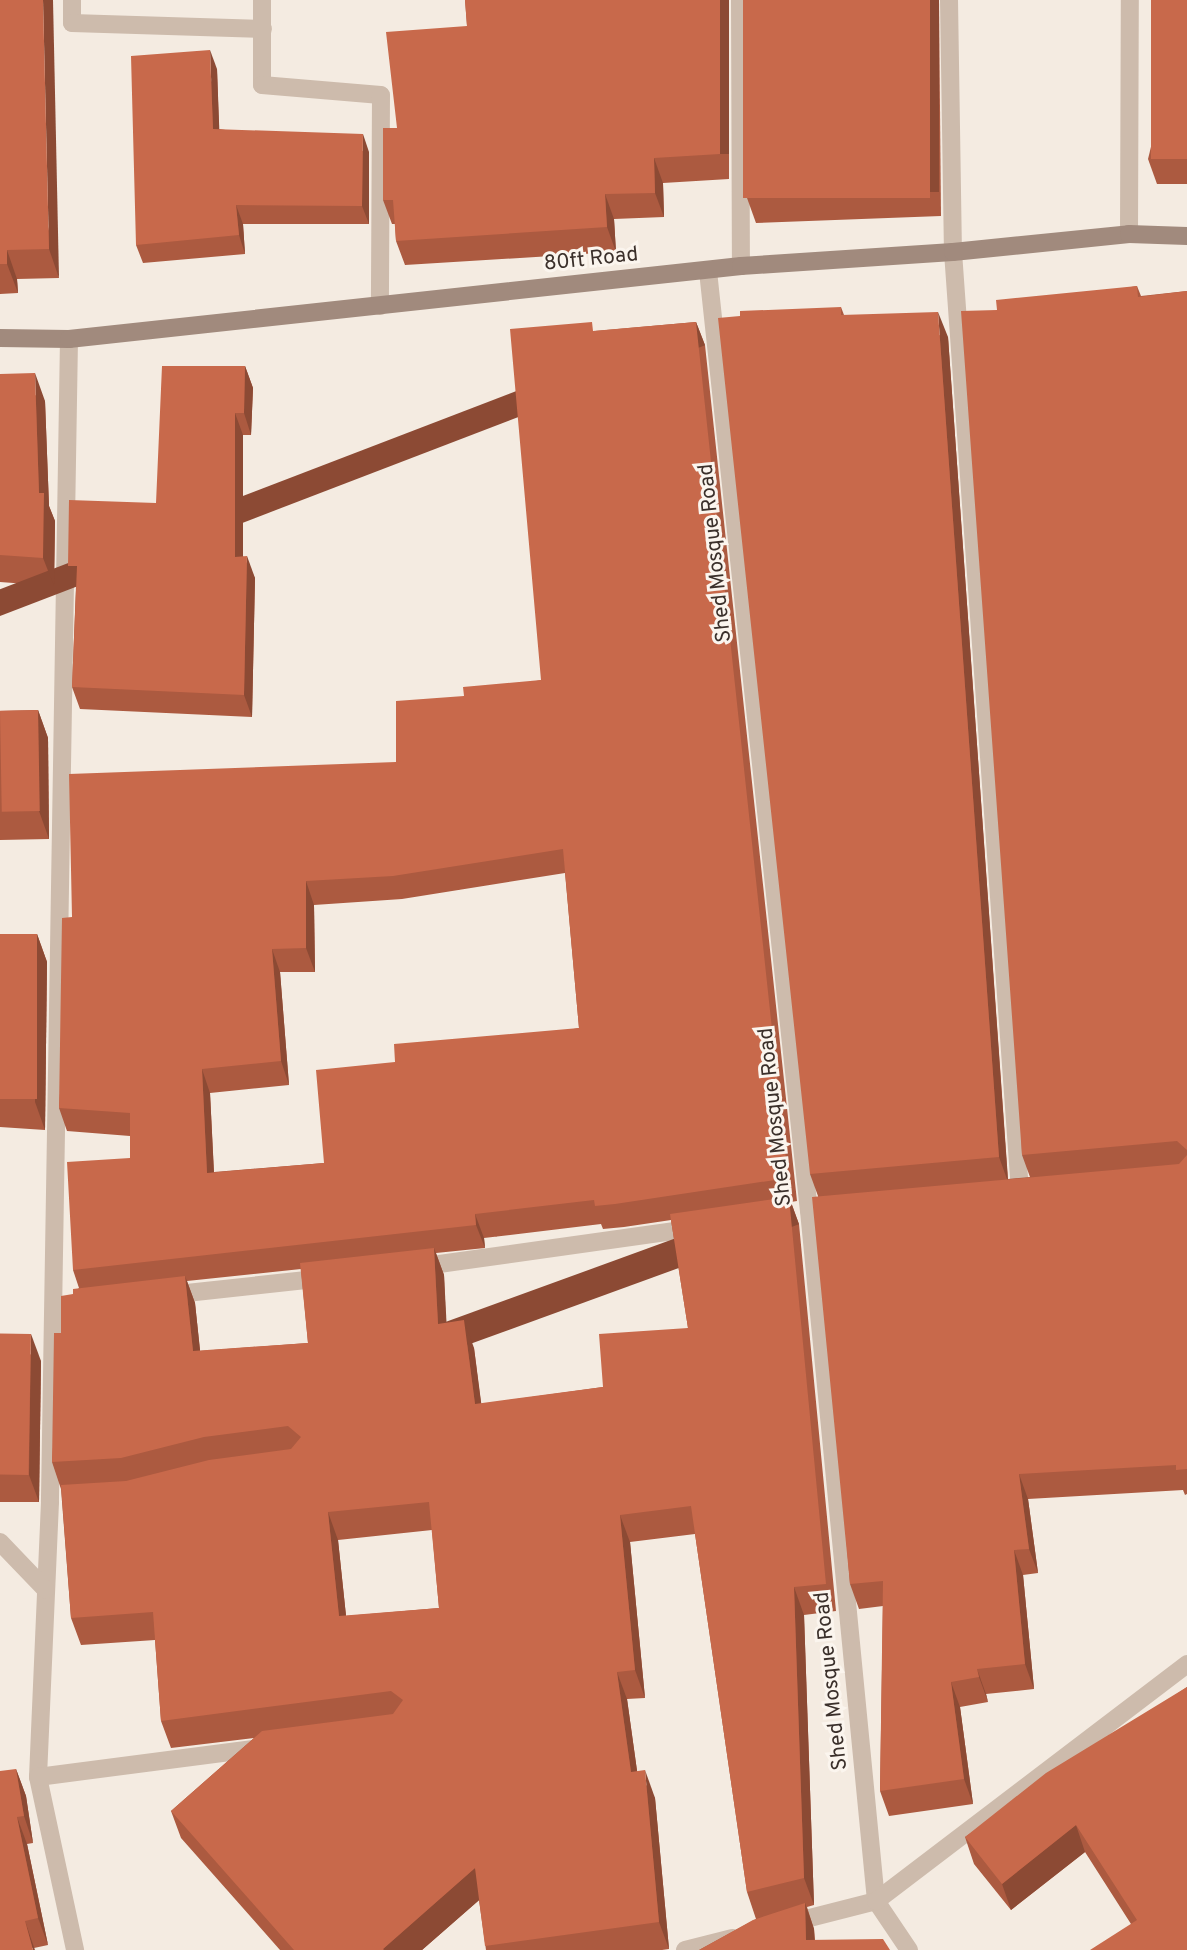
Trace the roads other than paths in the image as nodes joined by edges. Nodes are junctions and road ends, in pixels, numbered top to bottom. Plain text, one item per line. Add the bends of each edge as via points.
1 (72, 0) edge
2 (262, 0) edge
3 (740, 0) edge
4 (950, 0) edge
5 (1130, 0) edge
6 (262, 29) junction
7 (1129, 234) junction
8 (1187, 236) edge
9 (953, 252) junction
10 (741, 266) junction
11 (708, 271) junction
12 (380, 306) junction
13 (0, 338) edge
14 (69, 339) junction
15 (1020, 1191) edge
16 (716, 1225) edge
17 (394, 1270) edge
18 (340, 1276) edge
19 (149, 1298) edge
20 (0, 1542) edge
21 (46, 1590) junction
22 (1187, 1664) edge
23 (281, 1746) edge
24 (38, 1777) junction
25 (876, 1900) junction
26 (774, 1927) edge
27 (749, 1934) edge
28 (75, 1950) edge
29 (685, 1950) edge
30 (909, 1950) edge

1 - 6 street via 72,23
2 - 6 street
3 - 10 street
4 - 9 street
5 - 7 street
6 - 12 street via 262,85 381,95
7 - 8 main road, 80ft Road
7 - 9 main road, 80ft Road
9 - 10 main road, 80ft Road
9 - 15 street
10 - 11 main road, 80ft Road
11 - 12 main road, 80ft Road
11 - 25 street, Shed Mosque Road via 809,1211
12 - 14 main road, 80ft Road
13 - 14 main road, 80ft Road
14 - 21 street via 57,1502
16 - 17 street
18 - 19 street
20 - 21 street
21 - 24 street
22 - 25 street
23 - 24 street
24 - 28 street
25 - 26 street
25 - 30 street, Shed Mosque Road
27 - 29 street

